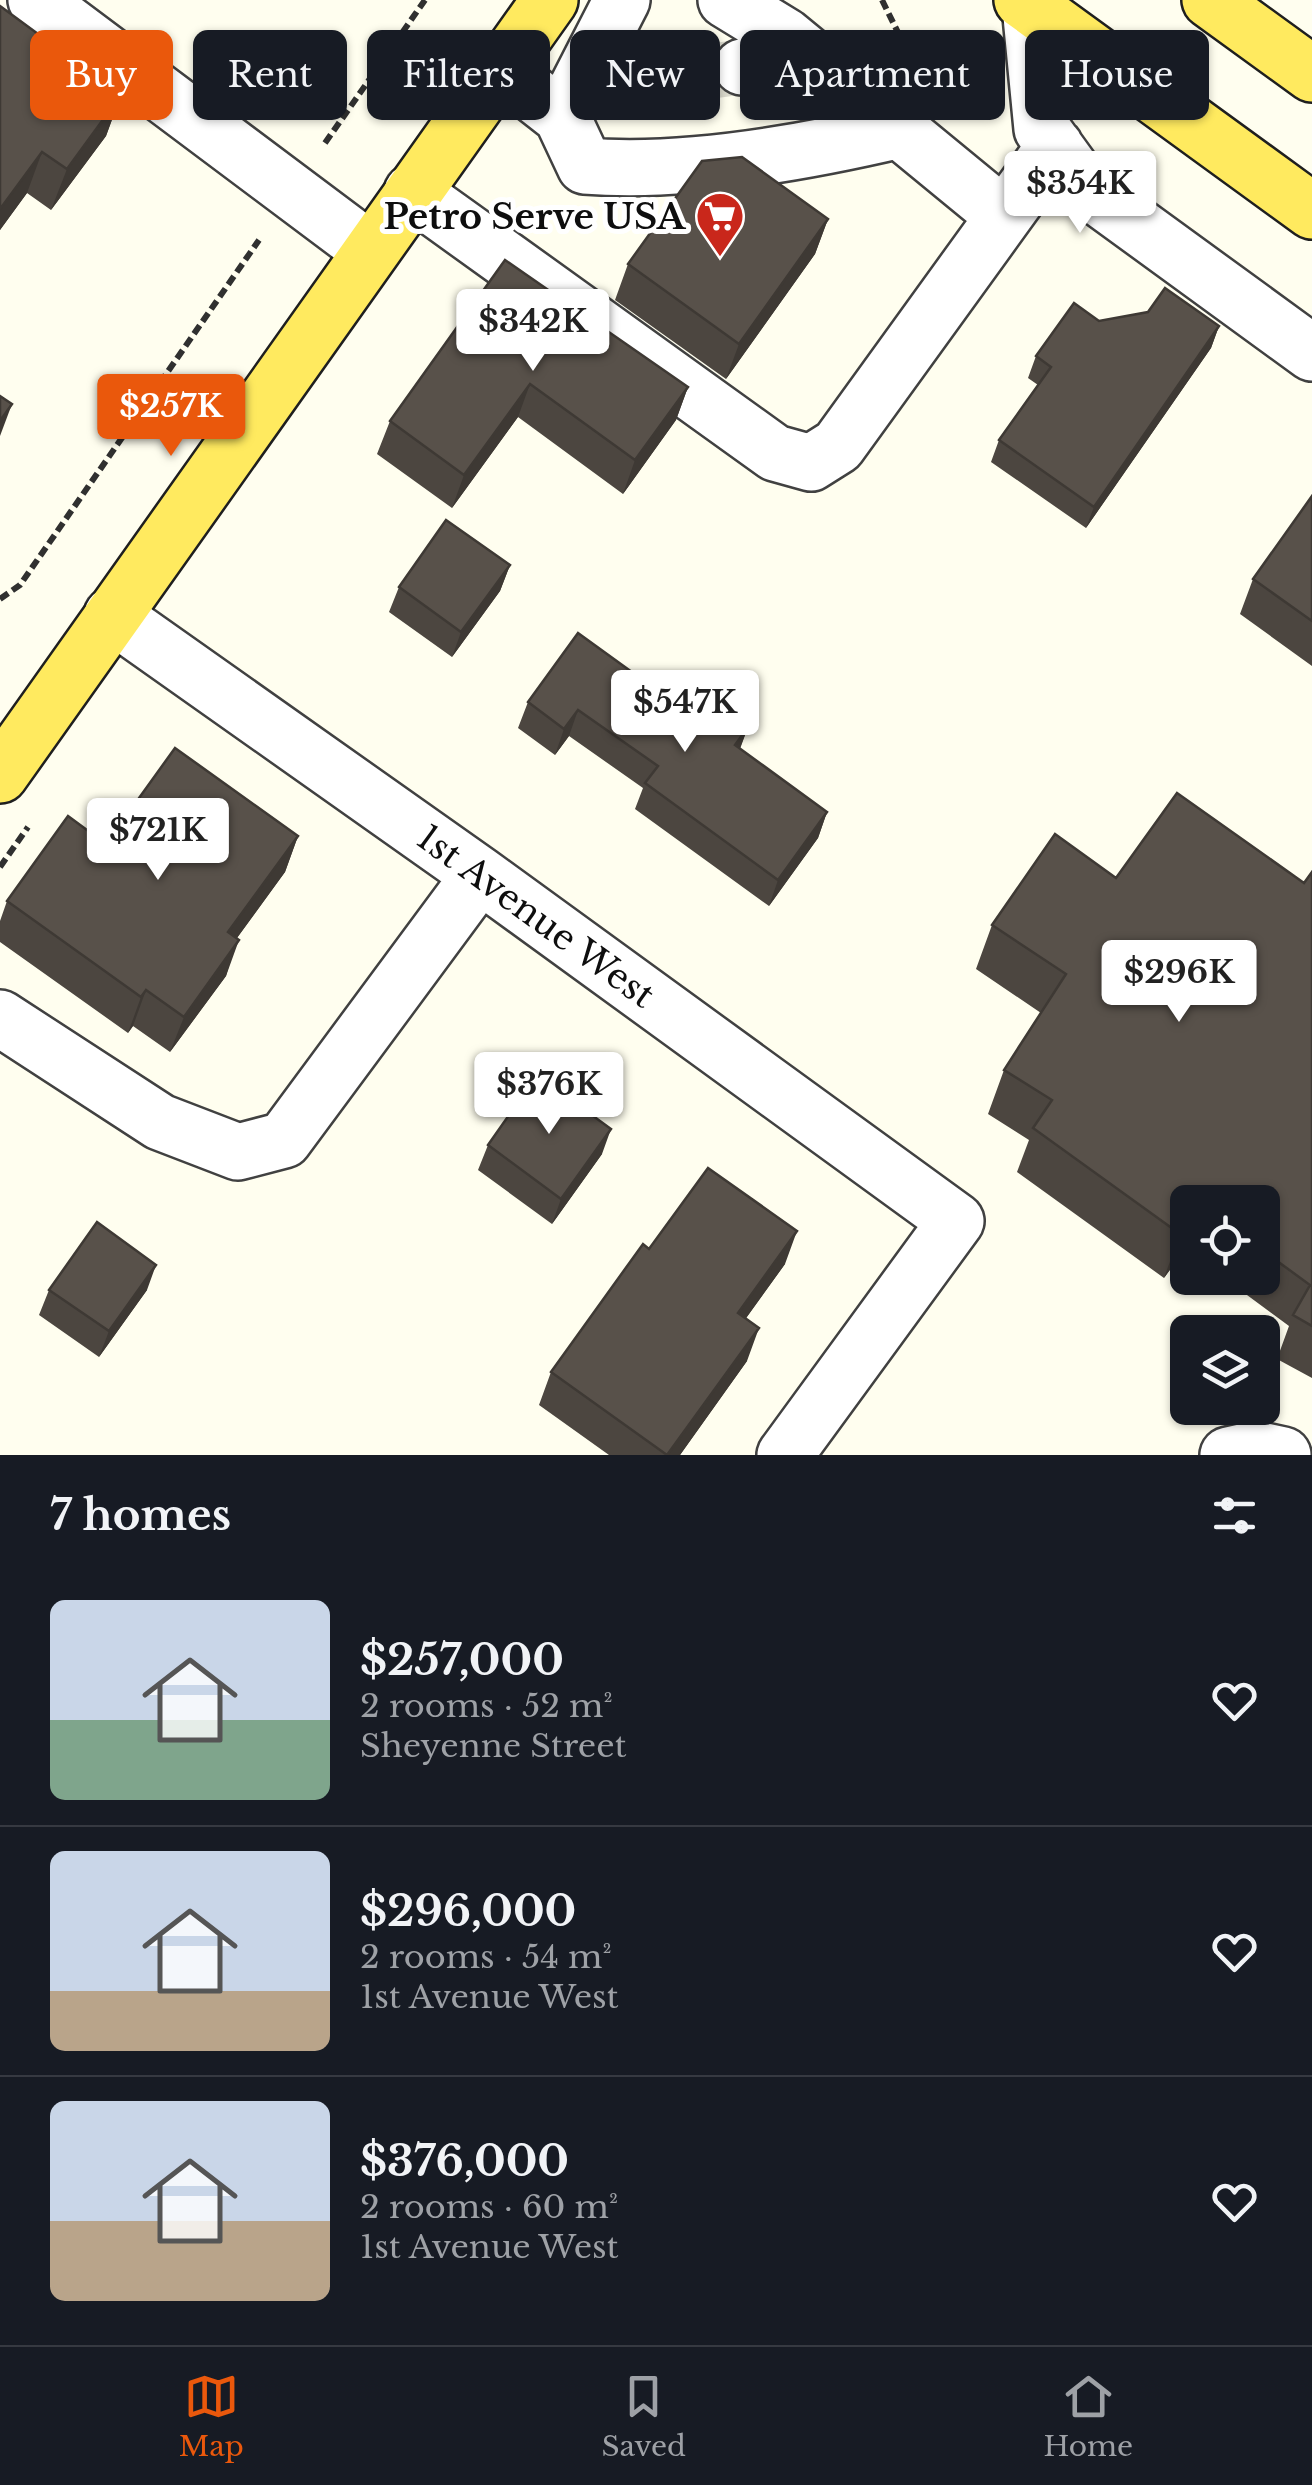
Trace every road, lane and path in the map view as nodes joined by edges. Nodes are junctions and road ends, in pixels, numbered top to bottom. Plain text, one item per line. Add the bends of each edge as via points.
1 (36, 0) edge
2 (425, 0) edge
3 (550, 0) edge
4 (622, 0) edge
5 (726, 0) edge
6 (1210, 0) edge
7 (1026, 3) edge
8 (529, 30) edge
9 (609, 30) edge
10 (770, 30) edge
11 (1312, 74) edge
12 (464, 120) edge
13 (582, 120) edge
14 (888, 120) edge
15 (900, 130) junction
16 (1055, 146) junction
17 (293, 190) junction
18 (412, 192) junction
19 (1312, 211) edge
20 (1004, 216) junction
21 (370, 251) junction
22 (1312, 353) edge
23 (0, 599) edge
24 (112, 615) junction
25 (0, 775) edge
26 (480, 875) junction
27 (0, 1018) edge
28 (785, 1455) edge
29 (1228, 1455) edge
30 (1283, 1455) edge

1 - 17 street
2 - 17 path
3 - 8 main road
4 - 9 street
5 - 10 street
6 - 11 main road
7 - 16 street via 1042,129
7 - 19 main road
12 - 18 main road
13 - 15 street via 585,166 632,170 834,146
14 - 15 street
15 - 20 street
16 - 20 street
16 - 22 street via 1084,187
17 - 21 street
17 - 23 path via 20,585
18 - 20 street via 775,453 811,462 838,446
18 - 21 main road
21 - 24 main road
24 - 25 main road
24 - 26 street, 1st Avenue West
26 - 27 street via 284,1140 238,1152 160,1122
26 - 28 street, 1st Avenue West via 956,1221
29 - 30 street via 1255,1449

